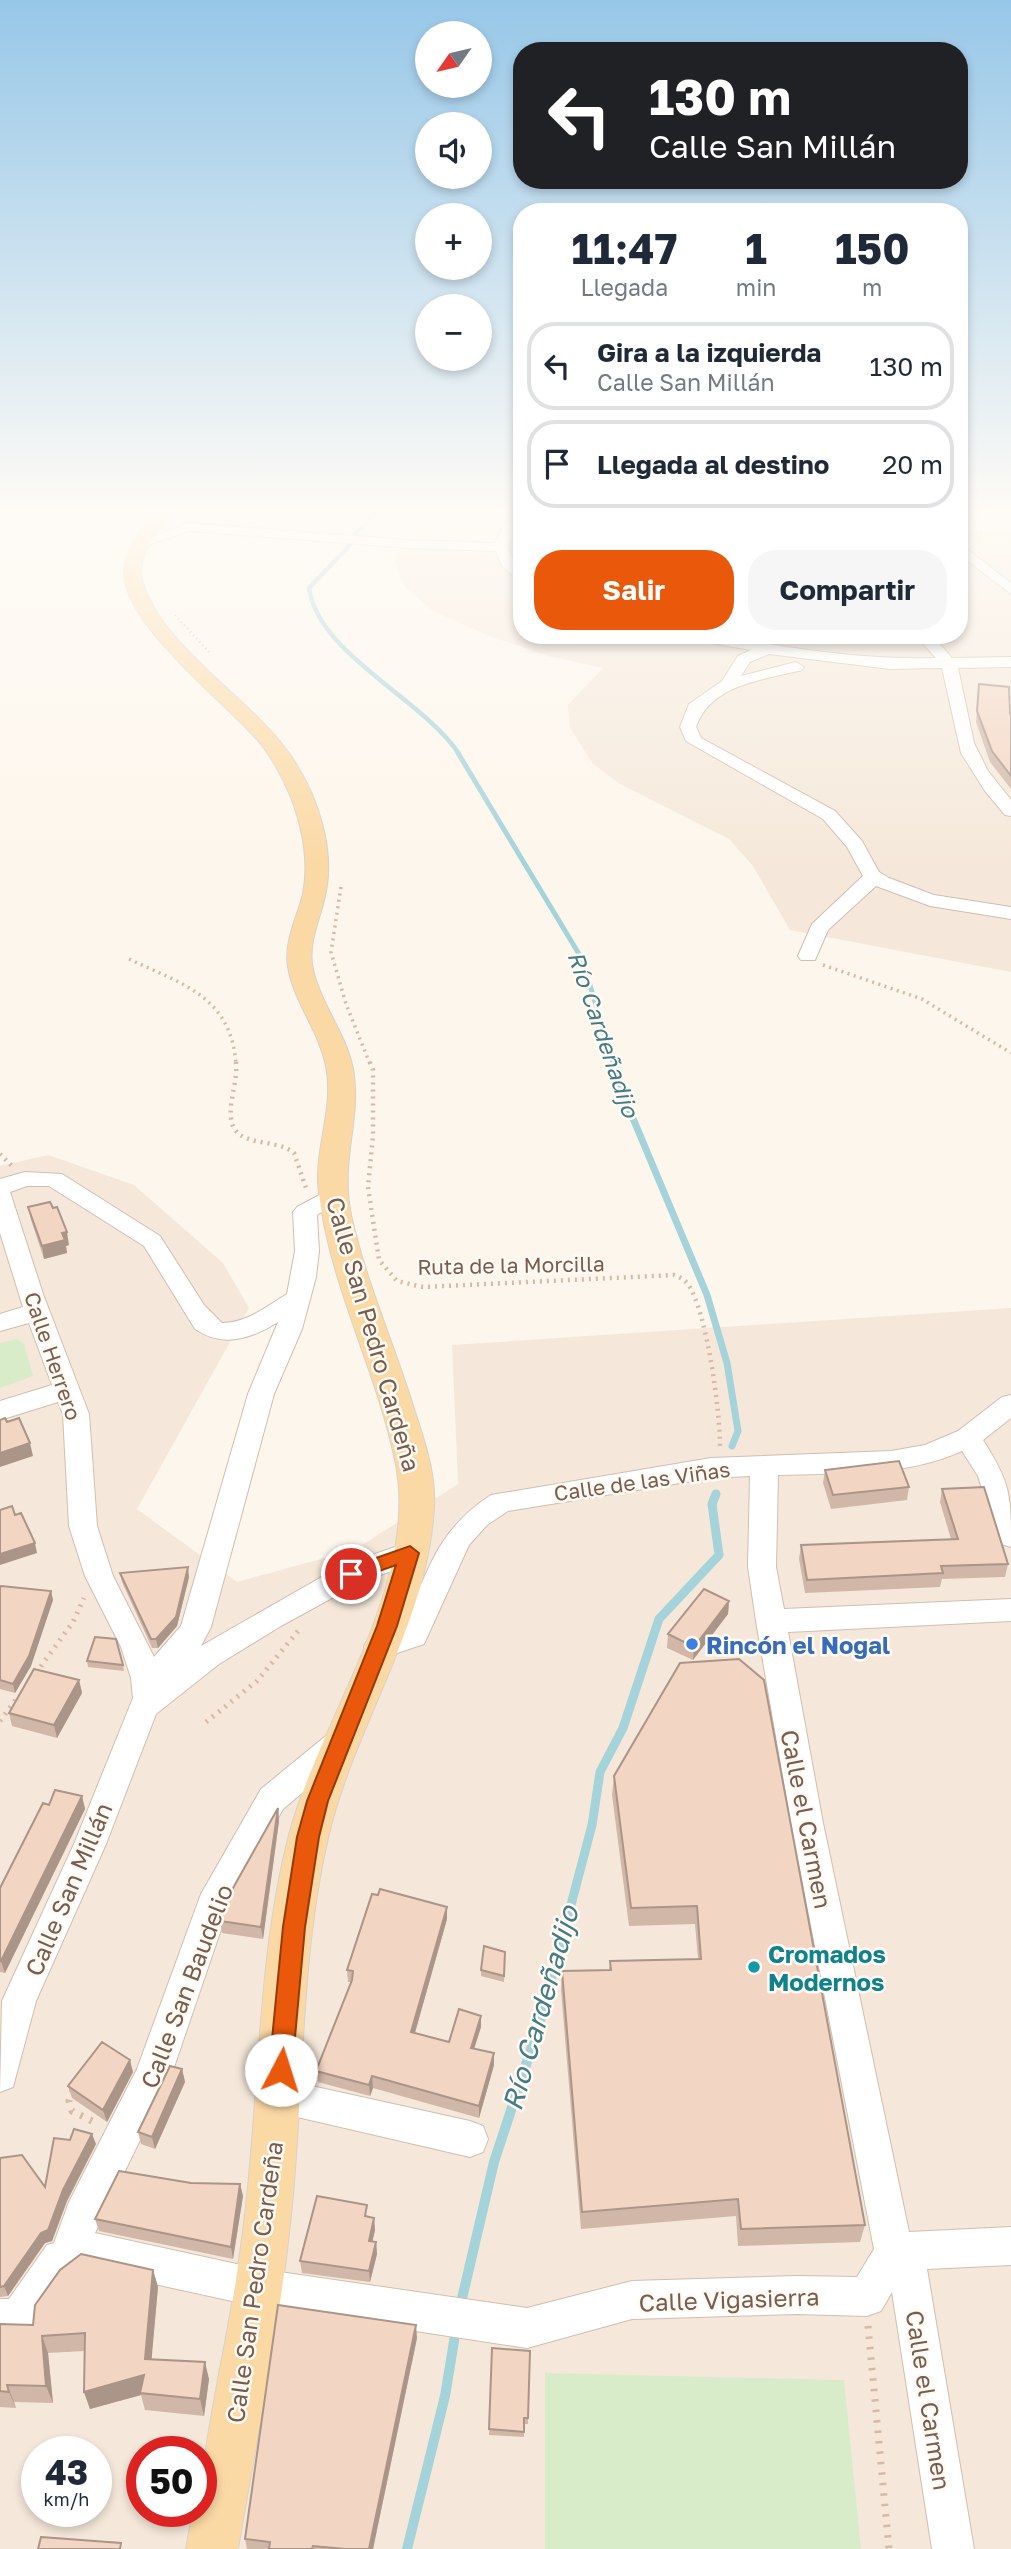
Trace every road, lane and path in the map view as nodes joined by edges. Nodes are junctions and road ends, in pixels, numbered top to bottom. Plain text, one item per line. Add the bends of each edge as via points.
1 (160, 626) edge
2 (186, 626) edge
3 (725, 644) edge
4 (931, 644) edge
5 (748, 651) junction
6 (210, 653) dead end
7 (792, 660) junction
8 (1011, 662) edge
9 (949, 664) junction
10 (728, 684) junction
11 (1011, 811) edge
12 (872, 876) junction
13 (341, 877) dead end
14 (1011, 913) edge
15 (808, 956) joint
16 (129, 958) dead end
17 (1011, 1053) edge
18 (0, 1187) edge
19 (0, 1194) edge
20 (327, 1194) junction
21 (295, 1300) junction
22 (38, 1311) junction
23 (0, 1322) edge
24 (68, 1389) junction
25 (1011, 1404) edge
26 (0, 1411) edge
27 (967, 1438) junction
28 (764, 1467) junction
29 (711, 1468) junction
30 (1011, 1536) edge
31 (410, 1553) junction
32 (94, 1563) junction
33 (335, 1583) junction
34 (1011, 1610) edge
35 (771, 1621) junction
36 (379, 1647) junction
37 (29, 1683) edge
38 (145, 1692) junction
39 (22, 1693) edge
40 (0, 1721) edge
41 (206, 1722) dead end
42 (338, 1744) junction
43 (9, 2001) edge
44 (1, 2071) edge
45 (78, 2078) edge
46 (280, 2096) junction
47 (470, 2138) dead end
48 (122, 2139) junction
49 (1011, 2246) edge
50 (900, 2251) junction
51 (69, 2254) junction
52 (259, 2288) junction
53 (867, 2297) junction
54 (0, 2319) edge
55 (212, 2549) edge
56 (889, 2549) edge
57 (953, 2549) edge

1 - 20 main road via 279,754 306,817 317,869 299,956 306,985 334,1045 342,1085
2 - 6 path
3 - 5 street
4 - 9 street
5 - 7 street
5 - 7 street via 767,649
5 - 10 street
7 - 9 street
7 - 10 street
8 - 9 street
9 - 11 street via 966,743 989,786
10 - 12 street via 695,707 688,727 694,741 829,815 855,845
12 - 14 street via 930,900
12 - 15 street via 819,928
13 - 29 path, Ruta de la Morcilla via 331,952 373,1070 368,1187 379,1260 387,1273 397,1281 423,1287 674,1275 687,1282 708,1348 723,1432
15 - 17 path via 819,964 922,999
16 - 20 path via 194,988 213,1004 235,1054 233,1127 239,1136 288,1147 296,1154 300,1175
18 - 21 street via 25,1179 54,1179 152,1241 163,1253 195,1316 210,1330 243,1331
19 - 22 street, Calle Herrero
20 - 21 street via 305,1212 304,1278
20 - 31 main road, Calle San Pedro Cardeña via 410,1451 417,1513
21 - 38 street via 289,1329 261,1394 189,1643
22 - 23 street
22 - 24 street, Calle Herrero
24 - 26 street
24 - 32 street, Calle Herrero via 76,1414 83,1526
25 - 27 street, Calle de las Viñas
27 - 28 street, Calle de las Viñas via 930,1454 891,1461
27 - 30 street via 991,1474
28 - 29 street, Calle de las Viñas
28 - 35 street, Calle el Carmen via 762,1567
29 - 36 street, Calle de las Viñas via 501,1502 457,1539 414,1636
31 - 33 street
31 - 36 main road, Calle San Pedro Cardeña
32 - 37 path via 72,1622
32 - 38 street via 136,1647
33 - 38 street
33 - 41 path via 285,1654 247,1693
34 - 35 street
35 - 50 street, Calle el Carmen via 807,1823
36 - 42 main road, Calle San Pedro Cardeña
38 - 43 street, Calle San Millán via 90,1844
39 - 40 path
42 - 46 main road, Calle San Pedro Cardeña via 317,1801 302,1868
42 - 48 street, Calle San Baudelio via 272,1799 252,1832 214,1905 191,1962 176,2019
43 - 44 street, Calle San Millán
45 - 48 path via 69,2101 72,2111
46 - 47 street
46 - 52 main road, Calle San Pedro Cardeña
48 - 51 street, Calle San Baudelio via 82,2214
49 - 50 street
50 - 53 street
50 - 57 street, Calle el Carmen
51 - 52 street via 86,2250
51 - 54 street, Calle San Baudelio via 53,2267 22,2314
52 - 53 street, Calle Vigasierra via 527,2328 632,2300
52 - 55 main road, Calle San Pedro Cardeña
53 - 56 path

